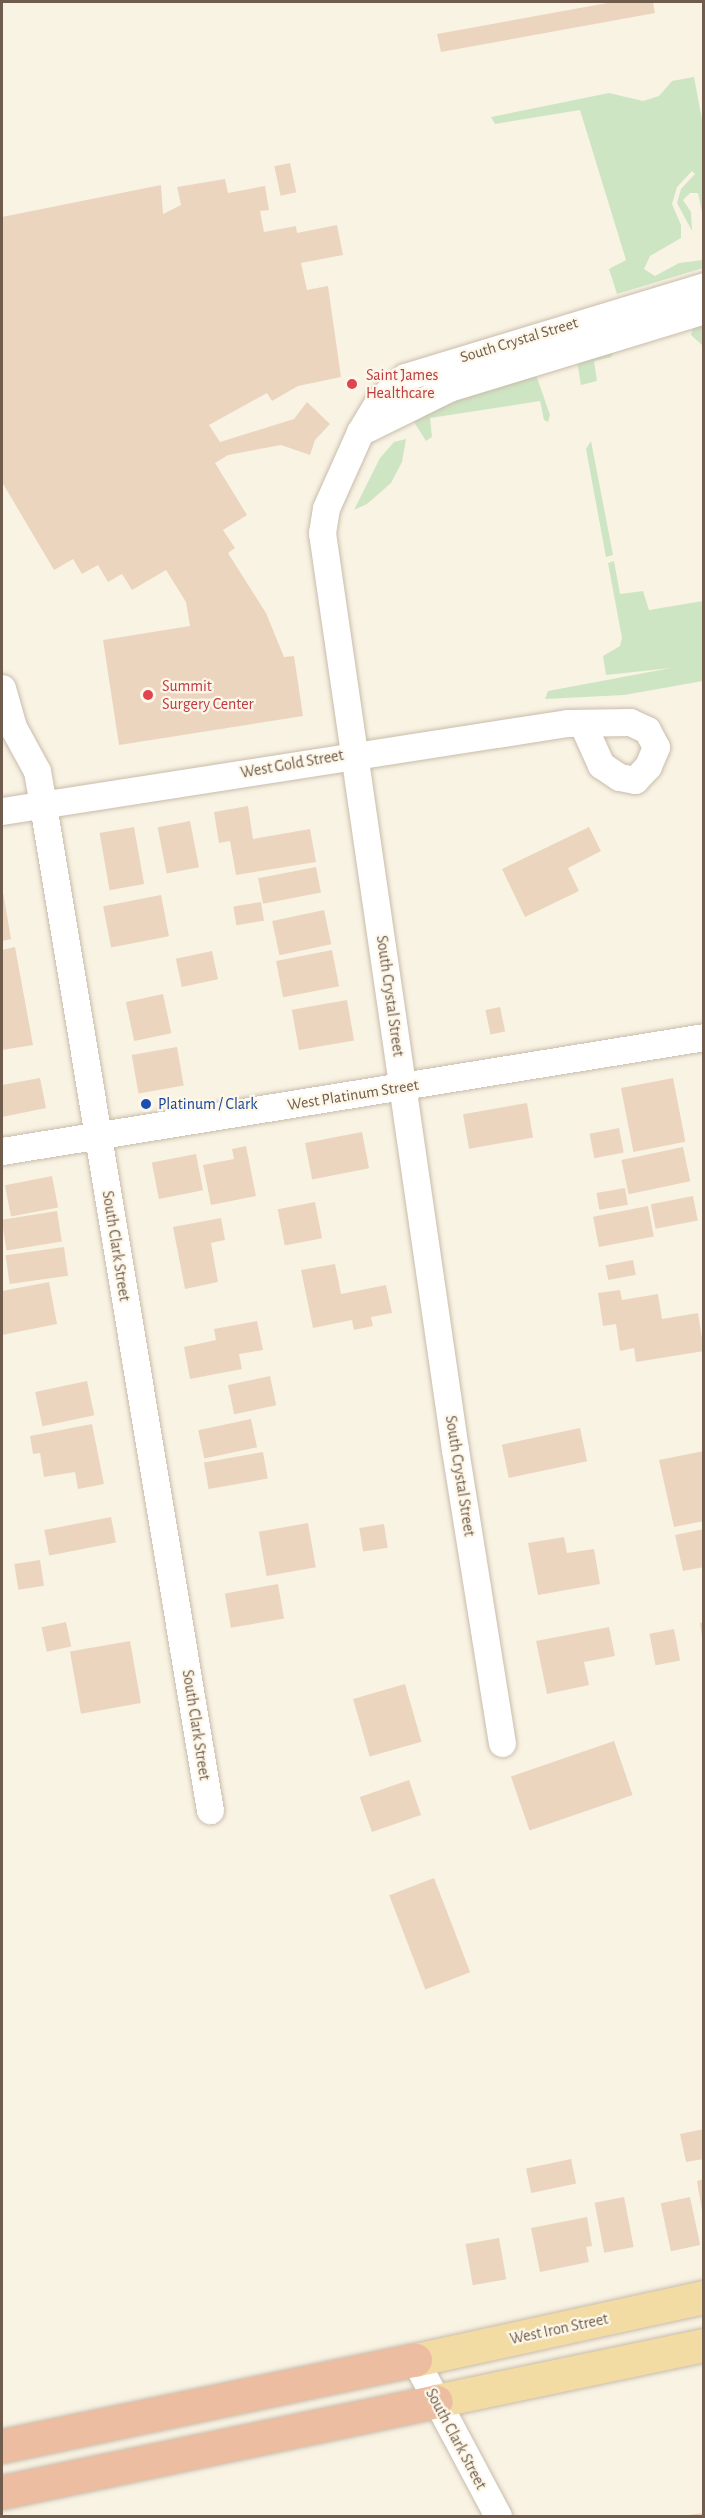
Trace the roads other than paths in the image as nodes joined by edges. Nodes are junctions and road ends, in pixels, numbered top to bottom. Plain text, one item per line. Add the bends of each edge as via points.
1 (704, 286) edge
2 (704, 310) edge
3 (360, 432) junction
4 (2, 688) edge
5 (583, 725) dead end
6 (357, 753) junction
7 (43, 805) junction
8 (2, 811) edge
9 (704, 1037) edge
10 (402, 1088) junction
11 (97, 1135) junction
12 (2, 1150) edge
13 (502, 1743) dead end
14 (210, 1810) dead end
15 (704, 2297) edge
16 (704, 2345) edge
17 (415, 2361) junction
18 (436, 2401) junction
19 (2, 2446) edge
20 (2, 2492) edge
21 (498, 2517) edge

1 - 3 street, South Crystal Street via 405,377 379,400
2 - 3 street, South Crystal Street via 449,388
3 - 6 street, South Crystal Street via 326,508 322,533
4 - 7 street, South Clark Street via 13,727 37,771
5 - 6 street, West Gold Street via 503,730
6 - 7 street, West Gold Street
6 - 10 street, South Crystal Street
7 - 8 street, West Gold Street
7 - 11 street, South Clark Street
9 - 10 street, West Platinum Street
10 - 11 street, West Platinum Street
10 - 13 street, South Crystal Street
11 - 12 street, West Platinum Street
11 - 14 street, South Clark Street
15 - 17 main road, West Iron Street
16 - 18 main road
17 - 18 street, South Clark Street
17 - 19 highway
18 - 20 highway
18 - 21 street, South Clark Street

